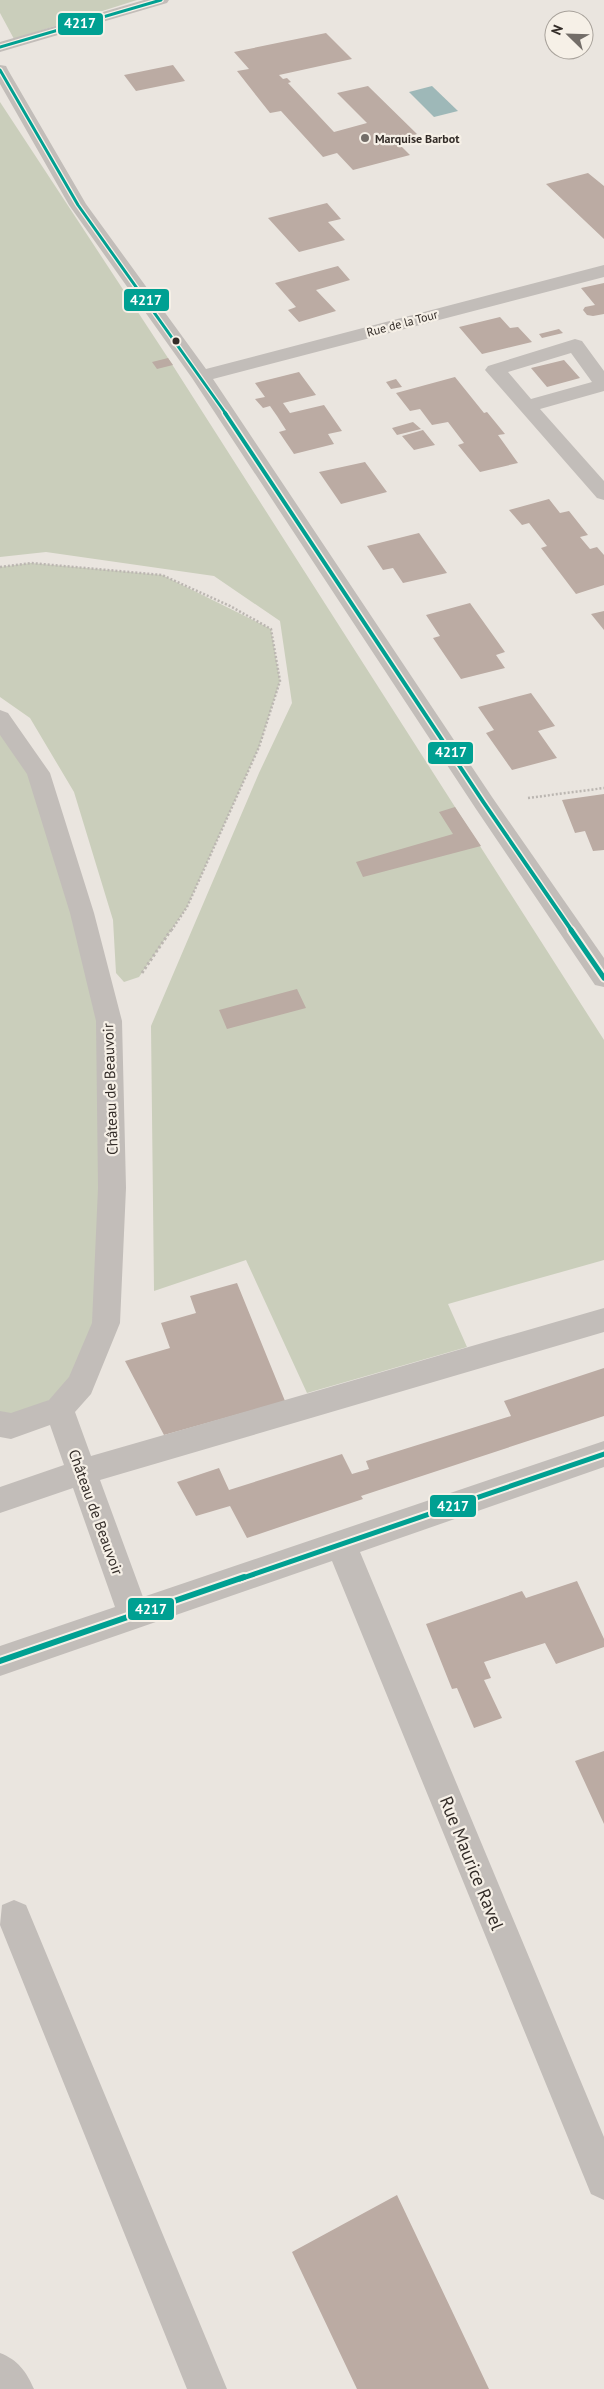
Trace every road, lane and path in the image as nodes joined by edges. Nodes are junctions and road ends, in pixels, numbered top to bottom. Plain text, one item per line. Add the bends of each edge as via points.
1 (161, 0) edge
2 (0, 47) edge
3 (0, 70) edge
4 (604, 271) edge
5 (201, 376) junction
6 (604, 385) edge
7 (526, 406) junction
8 (604, 494) edge
9 (0, 567) edge
10 (0, 718) edge
11 (604, 788) edge
12 (484, 803) junction
13 (604, 978) edge
14 (109, 1021) junction
15 (604, 1320) edge
16 (59, 1409) junction
17 (0, 1424) edge
18 (604, 1454) edge
19 (82, 1472) junction
20 (0, 1500) edge
21 (341, 1544) junction
22 (134, 1615) junction
23 (0, 1661) edge
24 (14, 1917) dead end
25 (604, 2181) edge
26 (0, 2372) edge
27 (14, 2389) edge
28 (207, 2389) edge

1 - 2 street
3 - 5 street via 78,205
4 - 5 street, Rue de la Tour
5 - 12 street
6 - 7 street
6 - 7 street via 575,345 495,370
7 - 8 street
9 - 14 path via 31,563 162,575 271,629 280,681 259,747 187,907
10 - 14 street, Château de Beauvoir via 38,773 82,913
11 - 12 path
12 - 13 street
14 - 16 street, Château de Beauvoir via 112,1188 106,1323 81,1385
15 - 19 street
16 - 17 street, Château de Beauvoir via 11,1426
16 - 19 street, Château de Beauvoir
18 - 21 street
19 - 20 street
19 - 22 street, Château de Beauvoir
21 - 22 street
21 - 25 street, Rue Maurice Ravel
22 - 23 street
24 - 28 street
26 - 27 street

